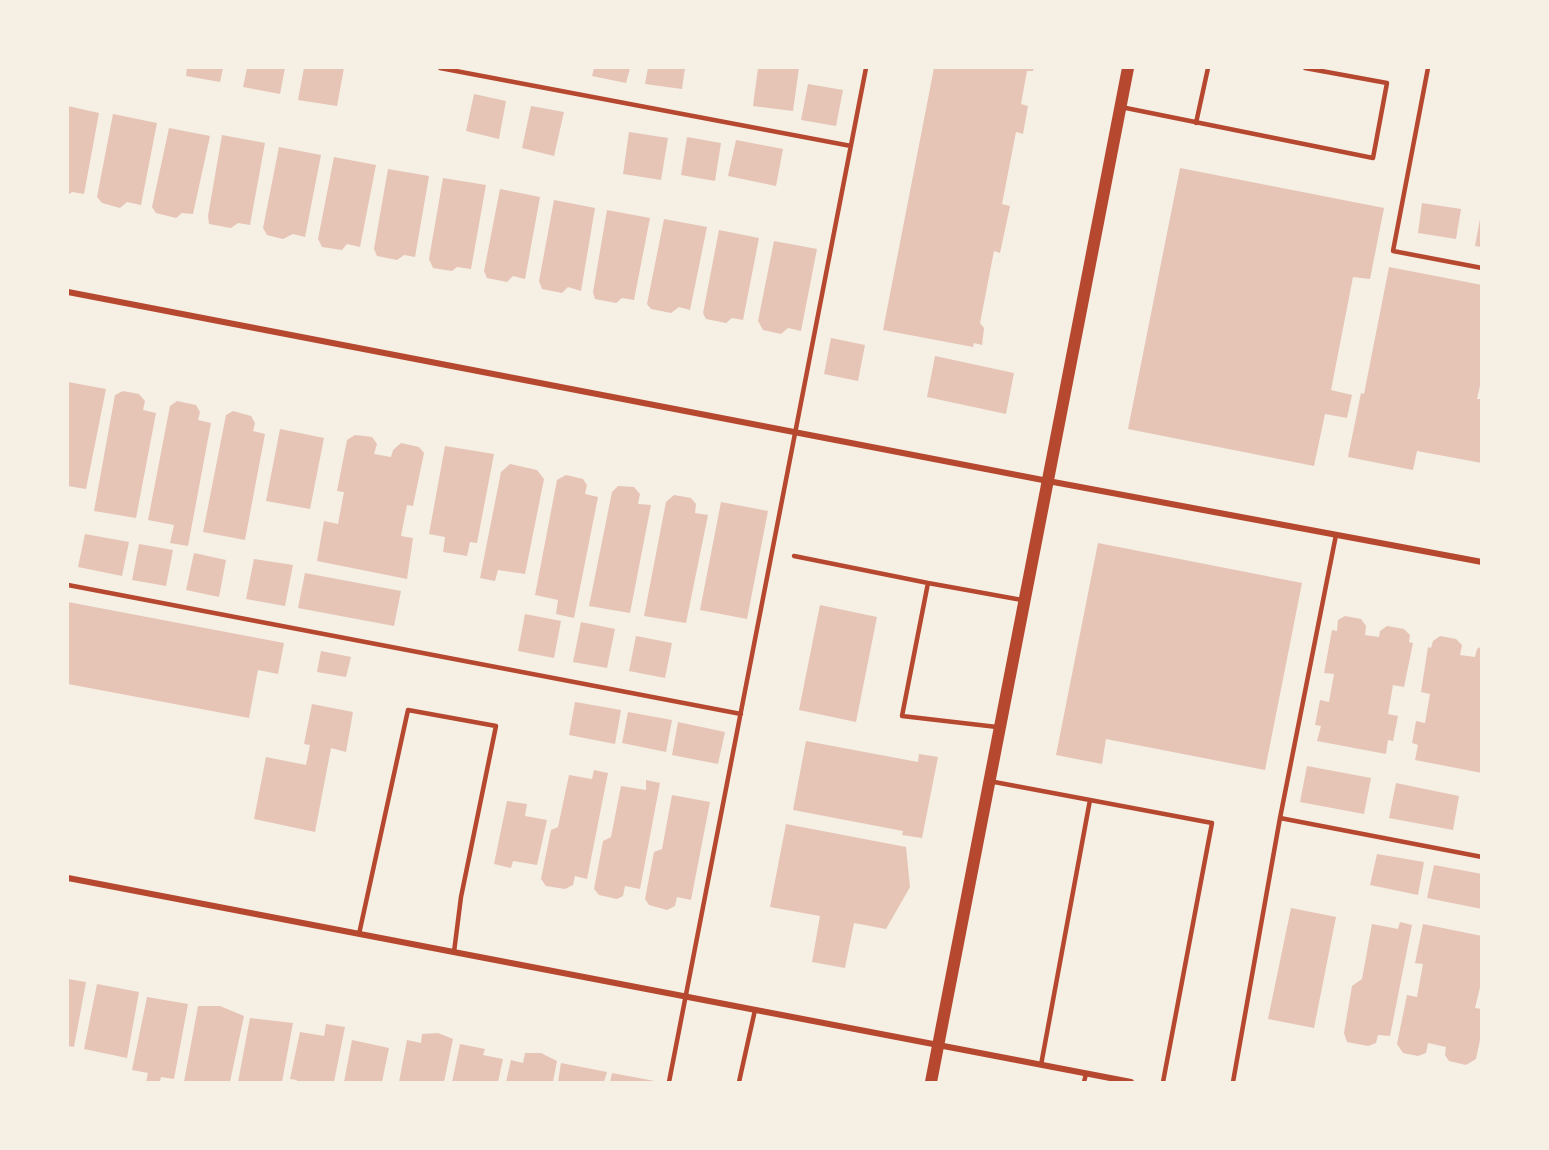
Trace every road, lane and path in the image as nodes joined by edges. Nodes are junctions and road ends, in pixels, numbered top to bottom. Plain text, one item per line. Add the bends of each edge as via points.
1 (440, 68) edge
2 (866, 68) edge
3 (1128, 68) edge
4 (1208, 68) edge
5 (1305, 68) edge
6 (1428, 68) edge
7 (1121, 107) junction
8 (1196, 123) junction
9 (851, 146) junction
10 (1482, 268) edge
11 (68, 292) edge
12 (795, 432) junction
13 (1048, 481) junction
14 (1336, 535) junction
15 (794, 556) dead end
16 (1482, 562) edge
17 (928, 583) junction
18 (68, 585) edge
19 (1024, 600) junction
20 (741, 714) junction
21 (1000, 728) junction
22 (989, 781) junction
23 (1090, 800) junction
24 (1280, 818) junction
25 (1482, 857) edge
26 (68, 878) edge
27 (359, 934) junction
28 (454, 952) junction
29 (685, 996) junction
30 (755, 1010) junction
31 (938, 1045) junction
32 (1041, 1065) junction
33 (1086, 1074) junction
34 (669, 1083) edge
35 (739, 1083) edge
36 (931, 1083) edge
37 (1084, 1083) edge
38 (1131, 1083) edge
39 (1163, 1083) edge
40 (1233, 1083) edge

1 - 9 lane
2 - 9 lane
3 - 7 main road
4 - 8 lane
5 - 8 lane via 1387,83 1372,158
6 - 10 lane via 1393,251
7 - 8 lane
7 - 13 main road
9 - 12 lane
11 - 12 street
12 - 13 street
12 - 20 lane
13 - 14 street
13 - 19 main road
14 - 16 street
14 - 24 lane
15 - 17 lane
17 - 19 lane
17 - 21 lane via 902,716
18 - 20 lane
19 - 21 main road
20 - 29 lane
21 - 22 main road
22 - 23 lane
22 - 31 main road
23 - 32 lane
23 - 39 lane via 1212,823
24 - 25 lane
24 - 40 lane
26 - 27 street
27 - 28 street
27 - 28 lane via 408,710 496,726 461,897
28 - 29 street
29 - 30 street
29 - 34 lane
30 - 31 street
30 - 35 lane
31 - 32 street
31 - 36 main road
32 - 33 street
33 - 37 lane
33 - 38 street

